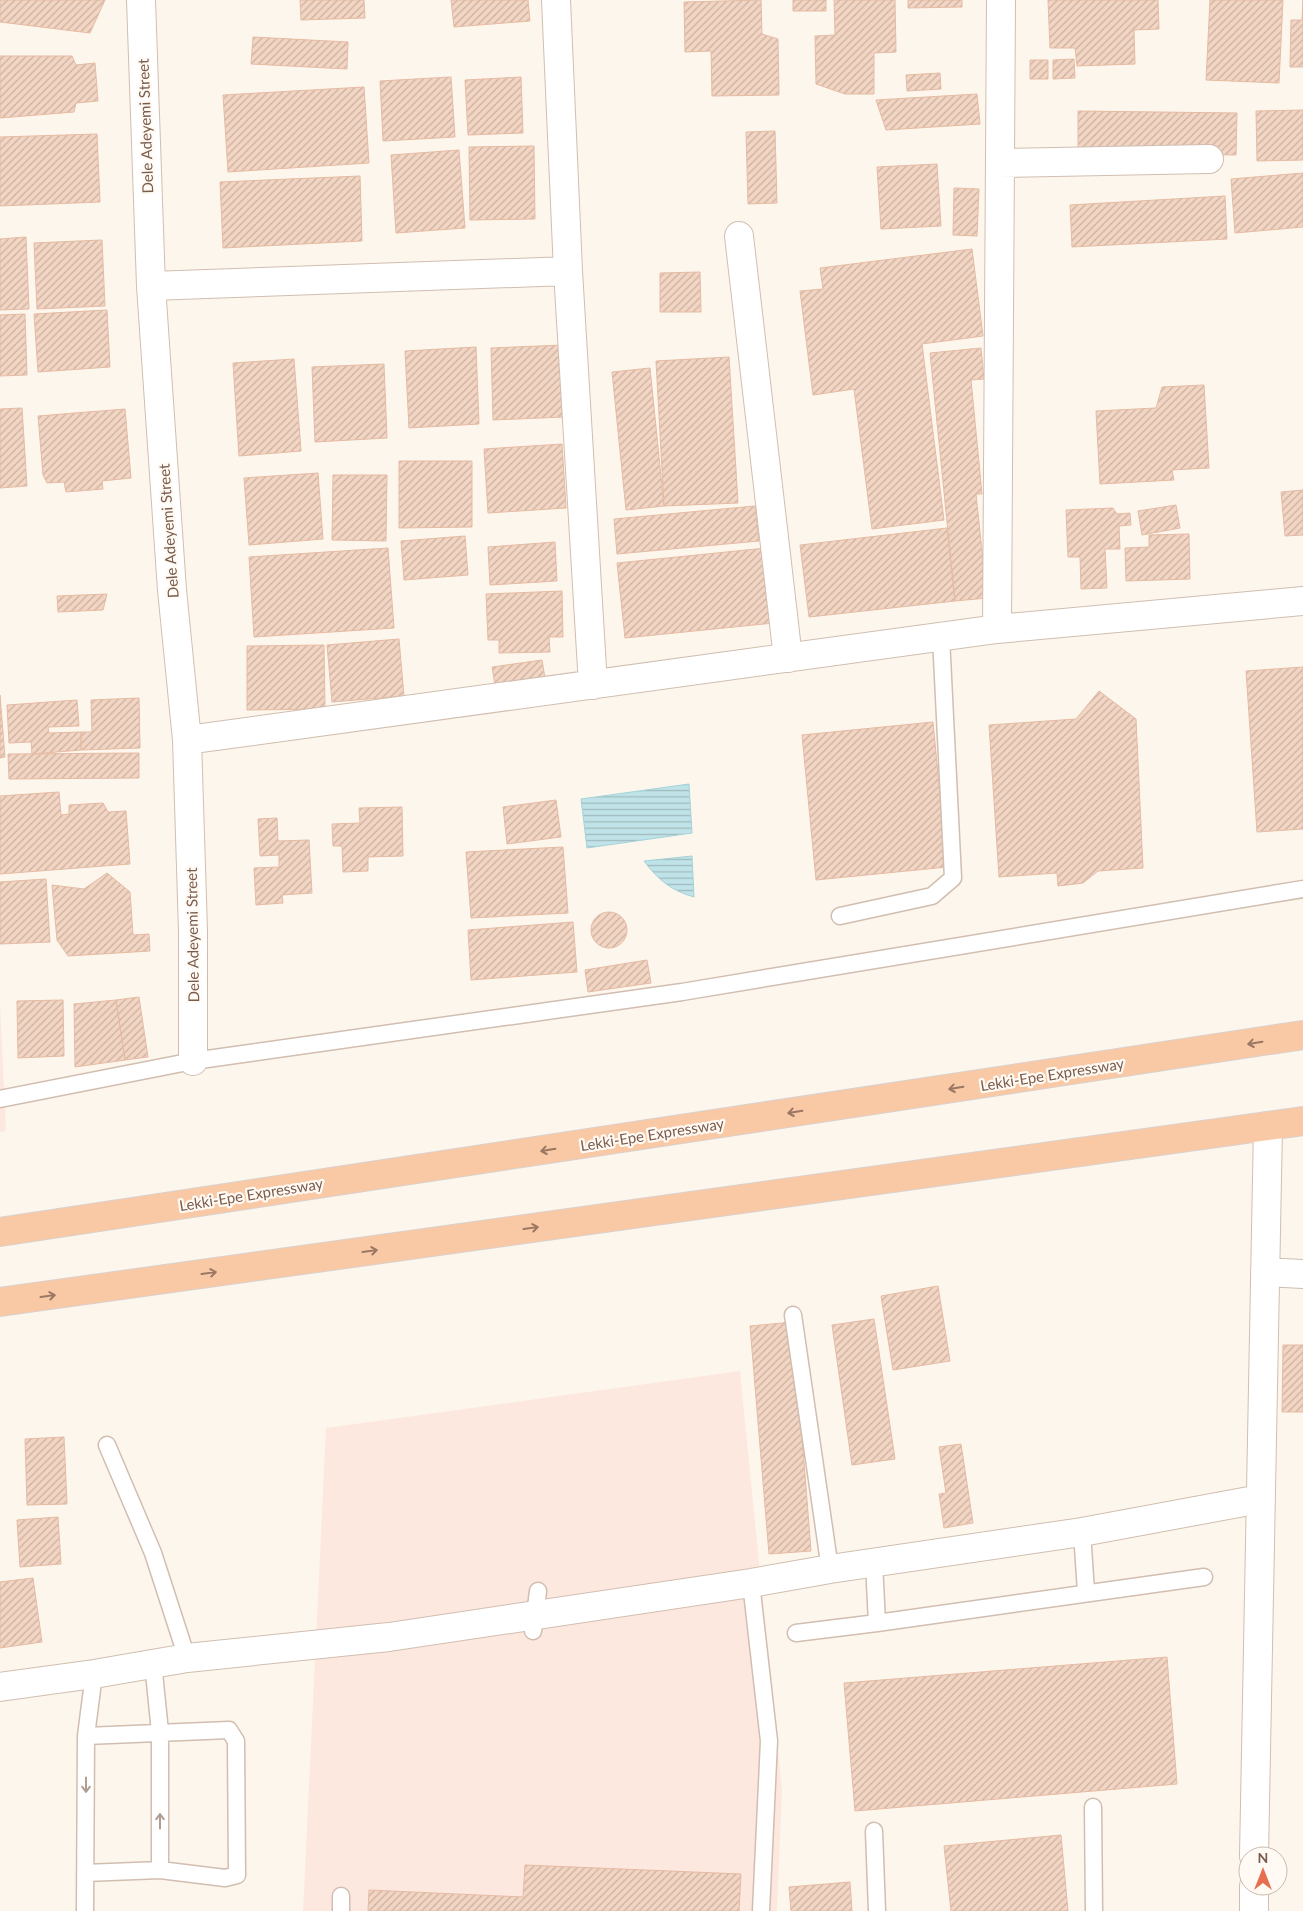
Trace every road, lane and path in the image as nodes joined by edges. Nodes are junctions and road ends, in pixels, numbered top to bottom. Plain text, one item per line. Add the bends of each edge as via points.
1 (141, 0) edge
2 (556, 0) edge
3 (1001, 0) edge
4 (1208, 159) dead end
5 (1000, 163) junction
6 (739, 236) dead end
7 (568, 271) junction
8 (151, 286) junction
9 (1303, 601) edge
10 (997, 629) junction
11 (941, 637) junction
12 (788, 658) junction
13 (593, 685) junction
14 (187, 740) junction
15 (1303, 890) edge
16 (840, 916) dead end
17 (1303, 1036) edge
18 (193, 1061) junction
19 (0, 1099) edge
20 (1303, 1121) edge
21 (1268, 1126) junction
22 (0, 1232) edge
23 (1265, 1272) junction
24 (1303, 1274) edge
25 (0, 1302) edge
26 (793, 1316) dead end
27 (107, 1445) dead end
28 (1260, 1499) junction
29 (1082, 1532) junction
30 (874, 1563) junction
31 (830, 1569) junction
32 (1204, 1577) dead end
33 (751, 1583) junction
34 (1086, 1592) junction
35 (877, 1623) junction
36 (796, 1633) dead end
37 (187, 1658) junction
38 (153, 1663) junction
39 (94, 1674) junction
40 (0, 1687) edge
41 (160, 1732) junction
42 (86, 1736) junction
43 (1093, 1807) dead end
44 (874, 1830) dead end
45 (1254, 1846) edge
46 (160, 1870) junction
47 (86, 1872) junction
48 (1254, 1896) edge
49 (84, 1911) edge
50 (761, 1911) edge
51 (877, 1911) edge
52 (1094, 1911) edge
53 (1254, 1911) edge

1 - 8 street, Dele Adeyemi Street
2 - 7 street
3 - 5 street
4 - 5 street
5 - 10 street
6 - 12 street
7 - 8 street
7 - 13 street
8 - 14 street, Dele Adeyemi Street via 172,590
9 - 10 street
10 - 11 street
11 - 12 street
11 - 16 lane via 953,878 932,896
12 - 13 street
13 - 14 street
14 - 18 street, Dele Adeyemi Street
15 - 18 lane via 682,992
17 -> 22 highway, Lekki-Epe Expressway
18 - 19 lane
20 - 21 highway
21 - 23 street
25 -> 21 highway
23 - 24 street
23 - 28 street
26 - 31 lane
27 - 37 lane via 153,1553
28 - 29 street
28 - 45 street
29 - 30 street
29 - 34 lane
30 - 31 street
30 - 35 lane
31 - 33 street
32 - 34 lane
33 - 37 street via 535,1612 389,1637
33 - 50 lane via 769,1741
34 - 35 lane
35 - 36 lane
37 - 38 street
38 - 39 street
38 - 41 lane
39 - 40 street
39 - 42 lane
41 - 42 lane
46 -> 41 lane
41 - 46 lane via 229,1730 236,1741 238,1855 237,1875 225,1878
42 -> 47 lane
43 - 52 lane
44 - 51 lane
46 - 47 lane
47 - 49 lane
48 - 53 street

